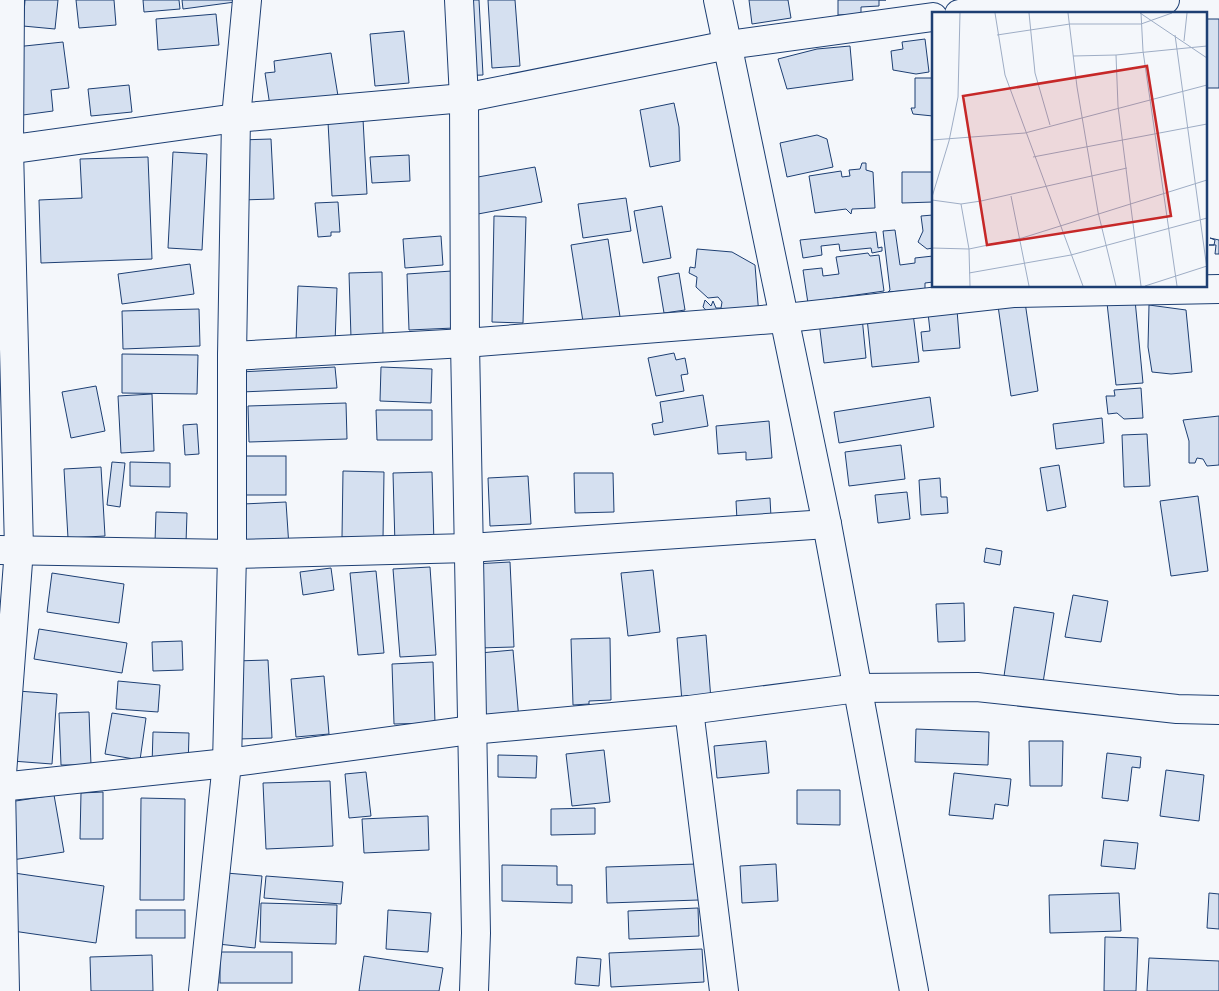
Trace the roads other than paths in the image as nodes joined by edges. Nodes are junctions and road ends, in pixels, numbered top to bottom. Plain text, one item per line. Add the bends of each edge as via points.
1 (10, 0) edge
2 (248, 0) edge
3 (459, 0) edge
4 (718, 0) edge
5 (1165, 0) edge
6 (988, 8) edge
7 (969, 12) edge
8 (932, 17) edge
9 (728, 45) junction
10 (464, 98) junction
11 (236, 118) junction
12 (4, 150) edge
13 (1219, 289) edge
14 (1013, 290) edge
15 (786, 318) junction
16 (465, 343) junction
17 (232, 356) junction
18 (827, 524) junction
19 (469, 548) junction
20 (10, 549) edge
21 (232, 554) junction
22 (858, 688) junction
23 (689, 710) junction
24 (1219, 710) edge
25 (471, 730) junction
26 (227, 763) junction
27 (1, 787) edge
28 (5, 991) edge
29 (203, 991) edge
30 (474, 991) edge
31 (724, 991) edge
32 (914, 991) edge

1 - 12 street
2 - 11 street
3 - 10 street
4 - 9 street
5 - 6 street
6 - 7 street
8 - 9 street
9 - 10 street
9 - 15 street
10 - 11 street
10 - 16 street
11 - 12 street
11 - 17 street
12 - 20 street
13 - 14 street
14 - 15 street
15 - 16 street
15 - 18 street
16 - 17 street
16 - 19 street
17 - 21 street
18 - 19 street
18 - 22 street
19 - 21 street
19 - 25 street
20 - 21 street
20 - 27 street
21 - 26 street
22 - 23 street
22 - 24 street via 977,687 1177,709
22 - 32 street
23 - 25 street
23 - 31 street
25 - 26 street
25 - 30 street via 476,933
26 - 27 street
26 - 29 street
27 - 28 street

